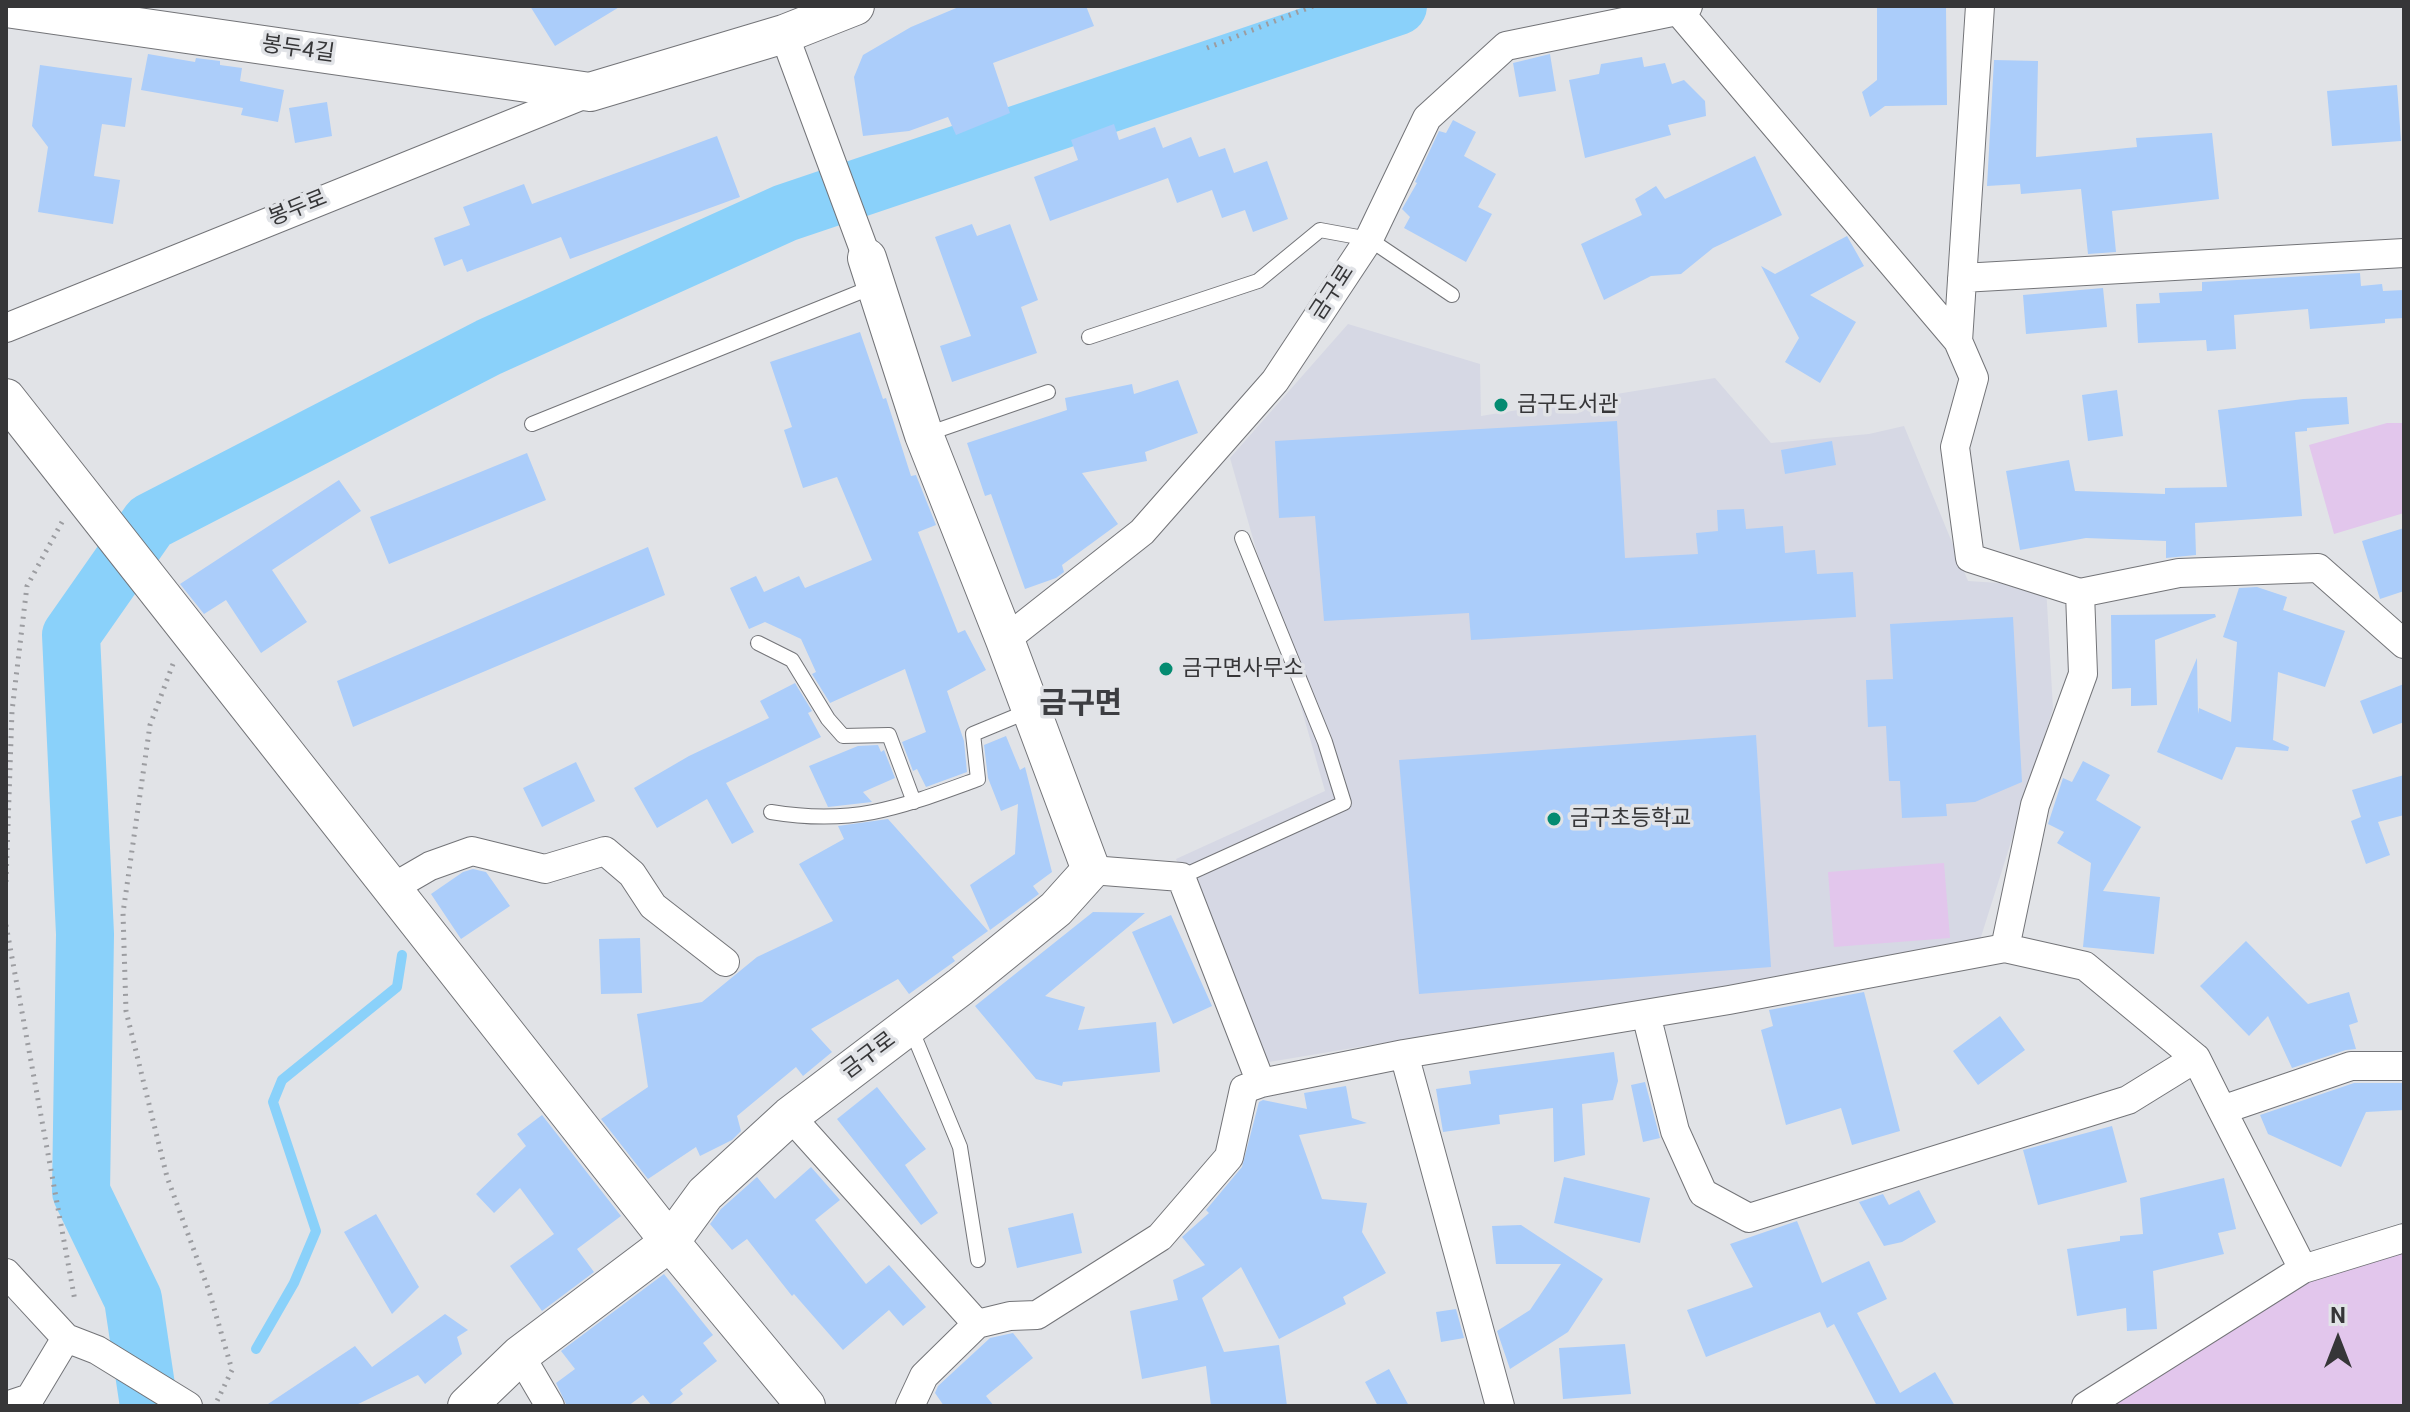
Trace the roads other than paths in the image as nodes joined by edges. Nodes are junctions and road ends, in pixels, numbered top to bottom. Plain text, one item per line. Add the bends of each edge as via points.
1 (855, 6) edge
2 (1980, 6) edge
3 (6, 8) edge
4 (1679, 8) edge
5 (784, 34) junction
6 (590, 92) junction
7 (1369, 239) junction
8 (2404, 253) edge
9 (872, 272) junction
10 (1962, 278) junction
11 (1452, 295) dead end
12 (6, 328) edge
13 (1089, 337) dead end
14 (1958, 341) junction
15 (1048, 392) dead end
16 (6, 398) edge
17 (532, 424) dead end
18 (924, 435) junction
19 (1242, 538) dead end
20 (2080, 593) junction
21 (1005, 640) junction
22 (758, 643) dead end
23 (2404, 644) edge
24 (1032, 710) junction
25 (914, 802) junction
26 (771, 812) dead end
27 (1091, 870) junction
28 (1181, 877) junction
29 (392, 888) junction
30 (2005, 948) junction
31 (725, 962) dead end
32 (1646, 1014) junction
33 (910, 1025) junction
34 (1404, 1054) junction
35 (2196, 1058) junction
36 (2404, 1066) edge
37 (1261, 1083) junction
38 (2222, 1110) junction
39 (790, 1116) junction
40 (2404, 1238) edge
41 (670, 1242) junction
42 (978, 1260) dead end
43 (2303, 1269) junction
44 (6, 1273) edge
45 (977, 1324) junction
46 (82, 1344) junction
47 (520, 1355) junction
48 (6, 1406) edge
49 (188, 1406) edge
50 (467, 1406) edge
51 (550, 1406) edge
52 (806, 1406) edge
53 (910, 1406) edge
54 (1500, 1406) edge
55 (2086, 1406) edge

1 - 5 street
2 - 10 street
3 - 6 street, 봉두4길
4 - 7 street, 금구로 via 1506,46 1427,118
4 - 14 street
5 - 6 street
5 - 9 street
6 - 12 street, 봉두로
7 - 11 lane
7 - 13 lane via 1320,230 1258,281
7 - 21 street, 금구로 via 1275,381 1142,532
8 - 10 street
9 - 17 lane
9 - 18 street
10 - 14 street
14 - 20 street via 1974,378 1955,447 1970,558
15 - 18 lane
16 - 29 street
18 - 21 street
19 - 28 lane via 1325,742 1344,803
20 - 23 street via 2179,573 2318,568
20 - 30 street via 2083,674 2035,805
21 - 24 street
22 - 25 lane via 792,660 843,736 889,735
24 - 25 lane via 973,734 978,779
24 - 27 street
25 - 26 lane via 857,816 805,818
27 - 28 street
27 - 33 street, 금구로 via 1056,909
28 - 37 street
29 - 31 street via 430,866 472,851 545,869 605,851 632,874 653,906
29 - 41 street
30 - 32 street
30 - 35 street via 2085,966
32 - 34 street
32 - 35 street via 1675,1131 1703,1193 1749,1218 2128,1100
33 - 39 street, 금구로
33 - 42 lane via 960,1147
34 - 37 street
34 - 54 street
35 - 38 street
36 - 38 street via 2351,1066
37 - 45 street via 1244,1089 1229,1157 1160,1237 1037,1315
38 - 43 street
39 - 41 street, 금구로 via 705,1194
39 - 45 street
40 - 43 street
41 - 47 street, 금구로
41 - 52 street
43 - 55 street
44 - 46 street
45 - 53 street via 924,1376
46 - 48 street via 30,1398
46 - 49 street
47 - 50 street, 금구로
47 - 51 street

